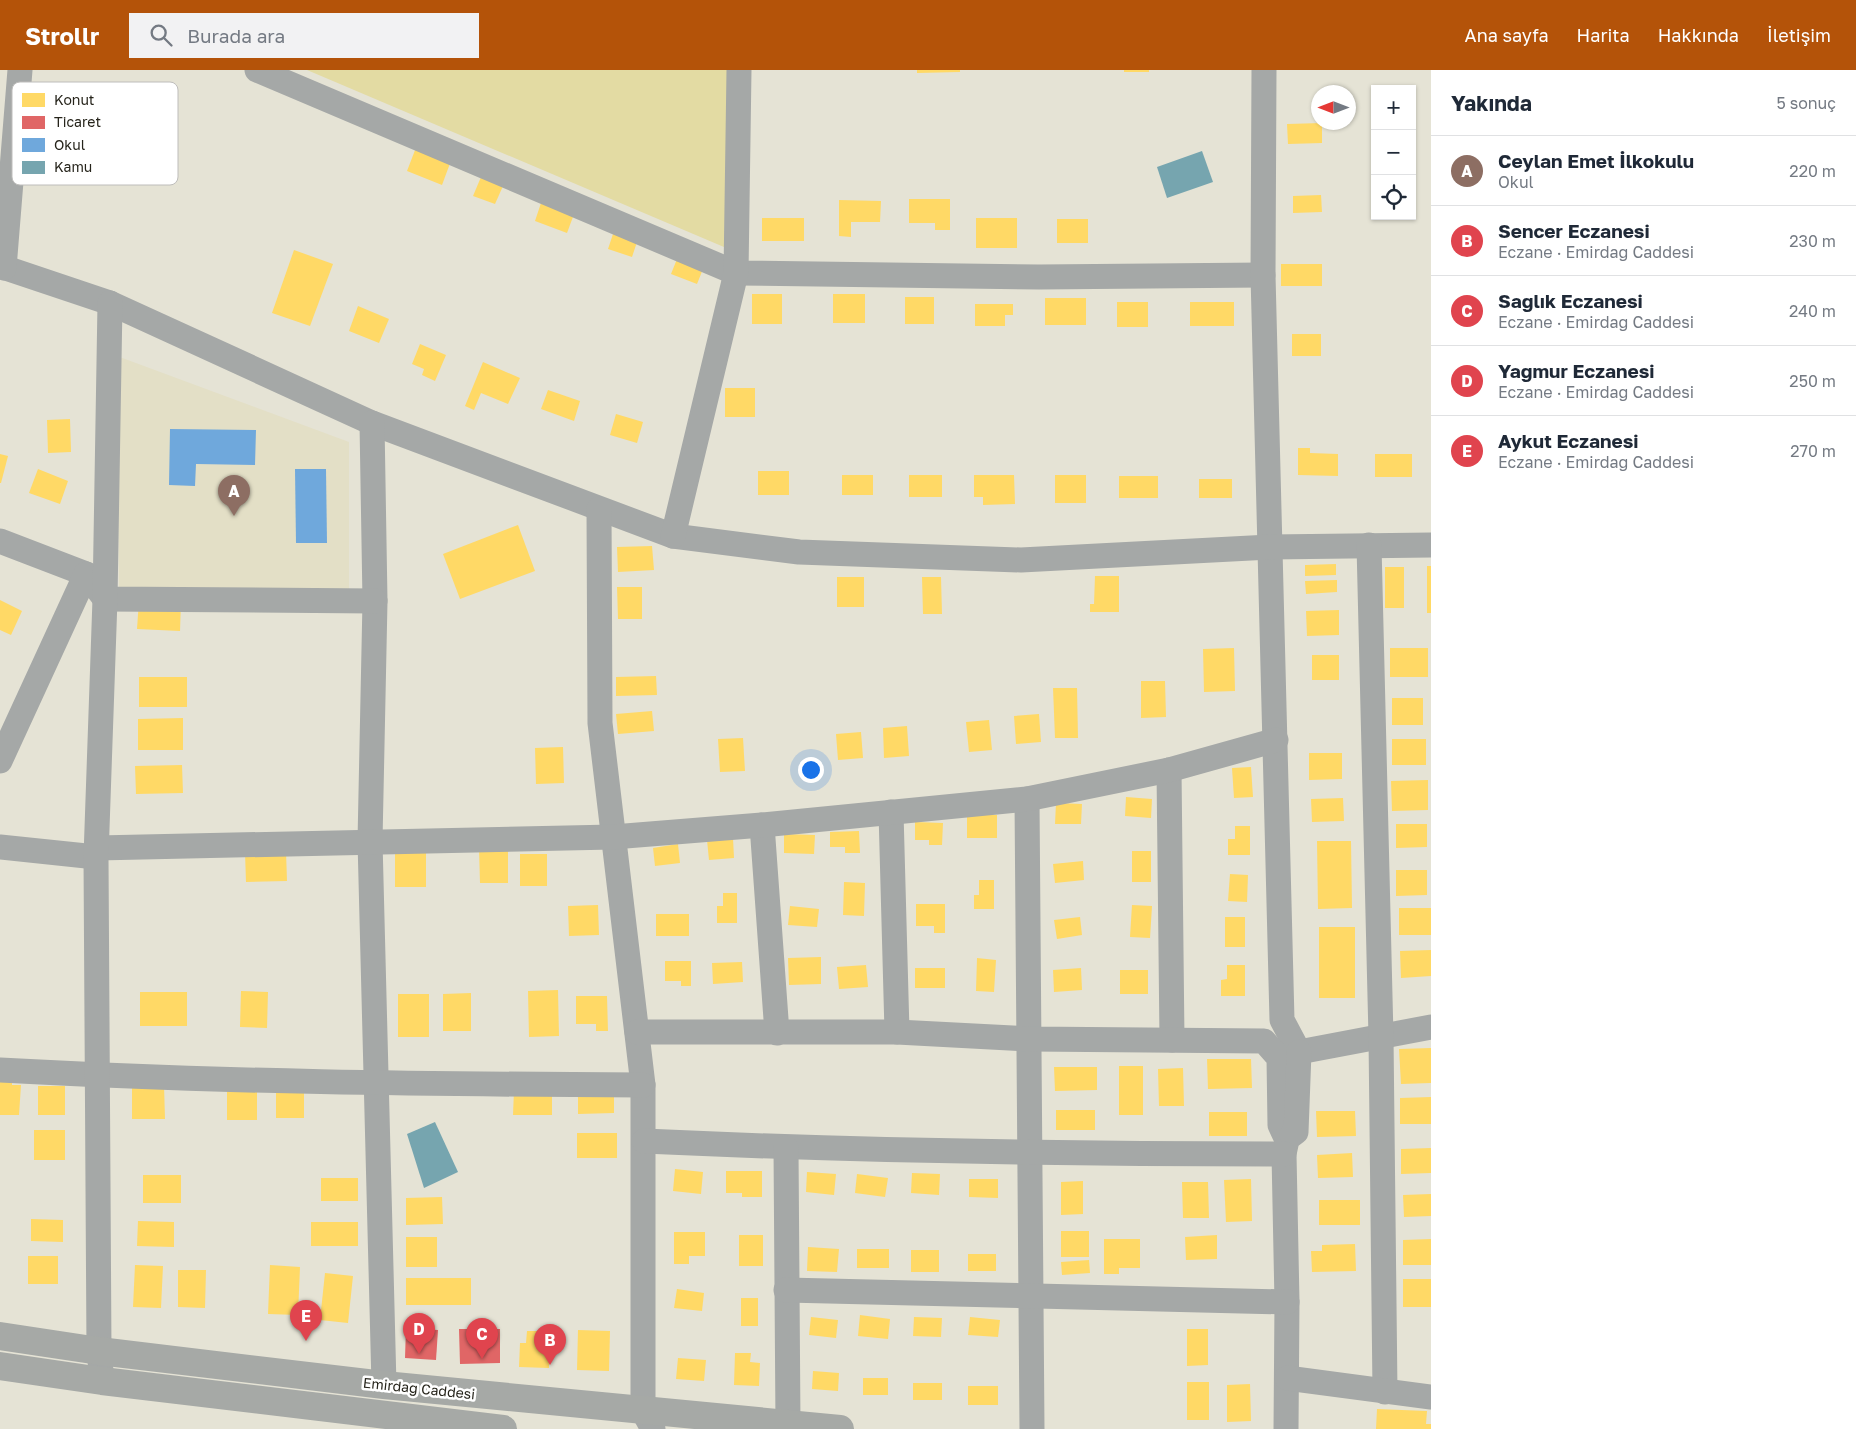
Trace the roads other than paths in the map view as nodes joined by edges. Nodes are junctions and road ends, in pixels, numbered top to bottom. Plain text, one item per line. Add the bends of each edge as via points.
1 (257, 70) edge
2 (739, 70) edge
3 (1264, 70) edge
4 (12, 158) edge
5 (2, 267) edge
6 (736, 273) junction
7 (1263, 275) junction
8 (110, 303) junction
9 (372, 423) junction
10 (599, 509) junction
11 (673, 536) junction
12 (0, 541) edge
13 (1369, 545) junction
14 (1431, 545) edge
15 (1270, 547) junction
16 (86, 574) junction
17 (105, 599) junction
18 (375, 601) junction
19 (1276, 740) junction
20 (0, 762) edge
21 (1169, 770) junction
22 (1027, 799) junction
23 (891, 812) junction
24 (762, 825) junction
25 (613, 837) junction
26 (370, 841) junction
27 (0, 847) edge
28 (96, 853) junction
29 (1431, 1027) edge
30 (637, 1032) junction
31 (897, 1032) junction
32 (777, 1033) junction
33 (1380, 1037) junction
34 (1030, 1039) junction
35 (1172, 1040) junction
36 (1300, 1052) junction
37 (0, 1070) edge
38 (98, 1076) junction
39 (376, 1084) junction
40 (643, 1084) junction
41 (644, 1141) junction
42 (1285, 1147) junction
43 (786, 1148) junction
44 (1029, 1154) junction
45 (786, 1290) junction
46 (1030, 1296) junction
47 (1288, 1302) junction
48 (0, 1336) edge
49 (100, 1351) junction
50 (0, 1366) edge
51 (1287, 1378) junction
52 (102, 1381) junction
53 (384, 1385) junction
54 (1385, 1392) junction
55 (1431, 1397) edge
56 (648, 1420) edge
57 (788, 1425) junction
58 (503, 1429) edge
59 (840, 1429) edge
60 (1032, 1429) edge
61 (1286, 1429) edge

1 - 6 street
2 - 6 street
3 - 7 street
4 - 5 street
5 - 8 street
6 - 7 street via 1039,277
6 - 11 street
7 - 15 street
8 - 9 street
8 - 17 street
9 - 10 street
9 - 18 street
10 - 11 street
10 - 25 street via 600,723
11 - 15 street via 799,552 1021,560
12 - 16 street
13 - 14 street
13 - 15 street
13 - 33 street
15 - 19 street
16 - 17 street
16 - 20 street
17 - 18 street
17 - 28 street
18 - 26 street
19 - 21 street
19 - 36 street via 1282,1020
21 - 22 street
21 - 35 street
22 - 23 street
22 - 34 street
23 - 24 street
23 - 31 street
24 - 25 street
24 - 32 street
25 - 26 street
25 - 30 street
26 - 28 street
26 - 39 street
27 - 28 street
28 - 38 street
29 - 33 street
30 - 32 street
30 - 40 street
31 - 32 street
31 - 34 street
33 - 36 street
33 - 54 street
34 - 35 street
34 - 44 street
35 - 42 street via 1264,1041 1279,1058 1280,1125
36 - 42 street via 1296,1132
37 - 38 street
38 - 39 street
38 - 49 street
39 - 40 street
39 - 53 street
40 - 41 street
41 - 43 street
41 - 56 street
42 - 44 street
42 - 47 street
43 - 44 street
43 - 45 street
44 - 46 street
45 - 46 street
45 - 57 street
46 - 47 street
46 - 60 street
47 - 51 street
48 - 49 main road, Emirdağ Caddesi
49 - 52 street
49 - 53 main road, Emirdağ Caddesi
50 - 52 main road
51 - 54 street
51 - 61 street
52 - 58 main road
53 - 56 main road, Emirdağ Caddesi
54 - 55 street
56 - 57 main road, Emirdağ Caddesi
57 - 59 main road, Emirdağ Caddesi

